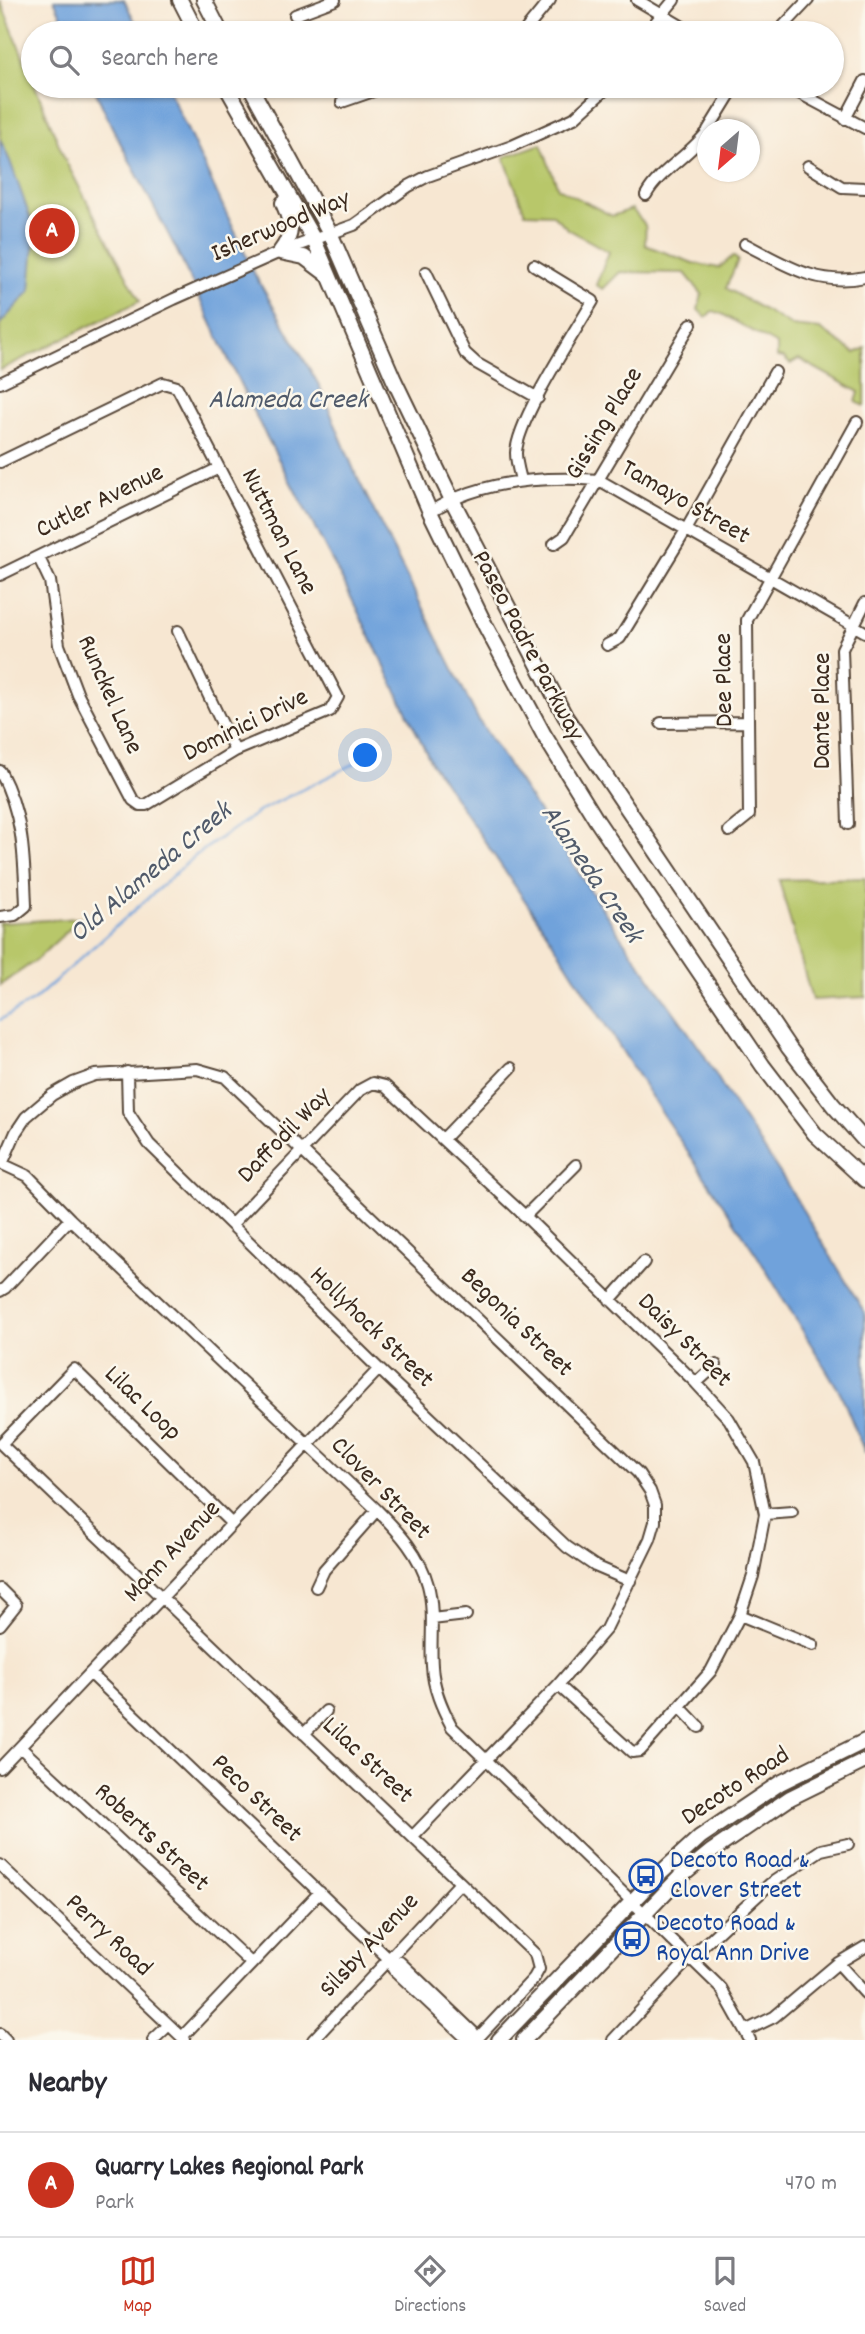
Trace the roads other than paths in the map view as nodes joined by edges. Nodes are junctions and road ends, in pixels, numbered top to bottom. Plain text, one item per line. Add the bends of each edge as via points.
1 (180, 0) edge
2 (204, 0) edge
3 (335, 0) edge
4 (550, 0) edge
5 (637, 0) edge
6 (674, 0) edge
7 (808, 0) edge
8 (295, 15) dead end
9 (660, 15) junction
10 (191, 21) edge
11 (215, 21) edge
12 (533, 21) edge
13 (656, 21) edge
14 (671, 21) edge
15 (788, 21) edge
16 (865, 82) edge
17 (233, 98) edge
18 (257, 98) edge
19 (354, 98) edge
20 (596, 98) edge
21 (728, 98) edge
22 (807, 98) edge
23 (342, 102) dead end
24 (715, 119) edge
25 (845, 119) junction
26 (865, 128) edge
27 (697, 142) edge
28 (261, 148) junction
29 (808, 166) dead end
30 (865, 188) edge
31 (646, 195) dead end
32 (331, 235) junction
33 (314, 240) junction
34 (745, 244) dead end
35 (279, 252) junction
36 (534, 265) dead end
37 (426, 272) dead end
38 (329, 275) junction
39 (865, 277) edge
40 (691, 324) dead end
41 (775, 372) dead end
42 (0, 383) edge
43 (538, 398) junction
44 (857, 422) dead end
45 (0, 462) edge
46 (219, 468) junction
47 (521, 480) junction
48 (598, 480) junction
49 (451, 498) junction
50 (430, 512) junction
51 (686, 530) junction
52 (554, 544) dead end
53 (38, 558) junction
54 (0, 575) edge
55 (770, 577) junction
56 (865, 603) edge
57 (853, 625) junction
58 (178, 631) dead end
59 (865, 632) edge
60 (607, 645) dead end
61 (334, 706) joint
62 (748, 722) junction
63 (661, 723) dead end
64 (235, 751) junction
65 (0, 771) edge
66 (140, 805) joint
67 (848, 824) dead end
68 (729, 831) dead end
69 (0, 917) edge
70 (511, 1069) dead end
71 (127, 1072) junction
72 (373, 1083) joint
73 (443, 1139) junction
74 (865, 1141) edge
75 (304, 1150) junction
76 (1, 1163) edge
77 (576, 1165) dead end
78 (864, 1177) edge
79 (525, 1216) junction
80 (70, 1219) junction
81 (232, 1224) junction
82 (644, 1262) dead end
83 (0, 1291) edge
84 (610, 1300) junction
85 (716, 1365) dead end
86 (379, 1369) junction
87 (696, 1383) junction
88 (306, 1444) junction
89 (377, 1510) junction
90 (792, 1512) dead end
91 (765, 1514) junction
92 (231, 1523) junction
93 (630, 1581) junction
94 (316, 1587) dead end
95 (0, 1589) edge
96 (161, 1598) junction
97 (466, 1615) dead end
98 (740, 1615) junction
99 (432, 1619) junction
100 (0, 1625) edge
101 (813, 1645) dead end
102 (90, 1673) junction
103 (558, 1685) junction
104 (680, 1707) junction
105 (326, 1711) dead end
106 (699, 1727) dead end
107 (304, 1734) junction
108 (865, 1741) edge
109 (20, 1747) junction
110 (484, 1760) junction
111 (865, 1761) edge
112 (0, 1768) edge
113 (413, 1836) junction
114 (848, 1844) dead end
115 (0, 1865) edge
116 (460, 1883) junction
117 (320, 1892) junction
118 (632, 1901) junction
119 (645, 1913) junction
120 (865, 1947) edge
121 (691, 1957) junction
122 (390, 1960) junction
123 (251, 1963) junction
124 (838, 1963) junction
125 (865, 1993) edge
126 (169, 2025) junction
127 (0, 2034) edge
128 (747, 2036) edge
129 (184, 2038) edge
130 (6, 2040) edge
131 (153, 2040) edge
132 (313, 2040) edge
133 (474, 2040) edge
134 (499, 2040) edge
135 (524, 2040) edge
136 (613, 2040) edge

1 - 10 main road
2 - 11 main road
3 - 8 street
4 - 12 street
5 - 9 street
6 - 9 street
7 - 15 street
9 - 13 street
9 - 14 street
16 - 25 street
17 - 28 main road, Paseo Padre Parkway
18 - 32 main road, Paseo Padre Parkway
19 - 23 street
20 - 32 street, Isherwood Way via 574,118 428,176
21 - 24 street
22 - 25 street
25 - 26 street
27 - 31 street
28 - 33 main road, Paseo Padre Parkway
28 - 35 main road via 291,219 292,232
29 - 30 street via 842,187
32 - 33 street, Isherwood Way
32 - 49 main road, Paseo Padre Parkway
33 - 35 street, Isherwood Way
33 - 38 main road, Paseo Padre Parkway
34 - 39 street via 817,279
35 - 38 main road via 304,257
35 - 42 street, Isherwood Way
36 - 43 street via 593,301
37 - 43 street via 466,353
38 - 50 main road, Paseo Padre Parkway
40 - 48 street, Gissing Place
41 - 51 street
43 - 47 street via 519,436 516,455
44 - 55 street, Dee Place
45 - 46 street, Nuttman Lane via 163,383 177,387
46 - 53 street, Cutler Avenue
46 - 61 street, Nuttman Lane via 338,697
47 - 48 street, Tamayo Street
47 - 49 street, Tamayo Street
48 - 51 street, Tamayo Street
48 - 52 street, Gissing Place via 564,537
49 - 50 street, Tamayo Street
49 - 74 main road, Paseo Padre Parkway via 565,716 789,1048
50 - 78 main road, Paseo Padre Parkway via 544,735 597,821 763,1066 816,1134
51 - 55 street, Tamayo Street
51 - 60 street via 620,638
53 - 54 street, Cutler Avenue
53 - 66 street, Runckel Lane via 50,581 59,645 79,695 133,800
55 - 57 street, Tamayo Street
55 - 62 street, Dee Place via 747,620
56 - 57 street, Dante Place
57 - 59 street, Tamayo Street
57 - 67 street, Dante Place via 842,649
58 - 64 street
61 - 64 street, Dominici Drive
62 - 63 street
62 - 68 street, Dee Place via 749,815
64 - 66 street, Dominici Drive
65 - 69 street via 23,838 26,906 15,915
70 - 73 street
71 - 75 street, Begonia Street via 197,1069 225,1077
71 - 76 street, Begonia Street via 95,1075 52,1095 26,1117
71 - 81 street, Hollyhock Street via 128,1112 149,1143
72 - 73 street, Daisy Street via 385,1086
72 - 75 street, Daffodil Way via 360,1090
73 - 79 street, Daisy Street
75 - 81 street, Daffodil Way
75 - 93 street, Begonia Street via 638,1473 650,1491 655,1522
76 - 80 street, Clover Street via 28,1176
77 - 79 street
79 - 84 street, Daisy Street
80 - 83 street
80 - 88 street, Clover Street
81 - 86 street, Hollyhock Street
82 - 84 street
84 - 87 street, Daisy Street
85 - 87 street
86 - 88 street, Mann Avenue
86 - 93 street, Hollyhock Street via 566,1547
87 - 91 street, Daisy Street via 729,1419 754,1462
88 - 89 street, Clover Street
88 - 92 street, Mann Avenue
89 - 94 street via 324,1570
89 - 99 street, Clover Street via 418,1560 428,1584
90 - 91 street
91 - 98 street, Daisy Street
92 - 96 street, Mann Avenue
92 - 96 street, Lilac Loop via 74,1369 1,1444
93 - 103 street, Begonia Street via 606,1629
95 - 100 street via 16,1605
96 - 102 street, Mann Avenue
96 - 107 street, Lilac Street
97 - 99 street
98 - 101 street
98 - 104 street, Daisy Street via 711,1671
99 - 110 street, Clover Street via 432,1669 441,1705 452,1727
102 - 109 street, Mann Avenue
102 - 117 street, Peco Street
103 - 104 street, Daisy Street via 632,1752 640,1751
103 - 110 street, Begonia Street
104 - 106 street
105 - 107 street
107 - 113 street, Lilac Street
108 - 118 main road, Decoto Road via 739,1809 700,1837
109 - 112 street, Mann Avenue
109 - 123 street, Roberts Street
110 - 113 street, Begonia Street
110 - 118 street, Clover Street
111 - 119 main road, Decoto Road via 751,1822 679,1878
113 - 116 street, Lilac Street
114 - 121 street via 821,1850 770,1884
115 - 126 street, Perry Road
116 - 122 street, Silsby Avenue
116 - 133 street, Lilac Street via 539,1961 534,1978
117 - 122 street, Peco Street
117 - 123 street
118 - 119 street, Clover Street
118 - 134 main road, Decoto Road
119 - 121 street, Clover Street
119 - 135 main road, Decoto Road
120 - 124 street
121 - 128 street, Clover Street via 721,1988
121 - 136 street
122 - 132 street, Silsby Avenue
122 - 133 street, Peco Street via 393,1969 466,2039
123 - 129 street
124 - 125 street
124 - 128 street
126 - 129 street, Perry Road
126 - 131 street
127 - 130 street

